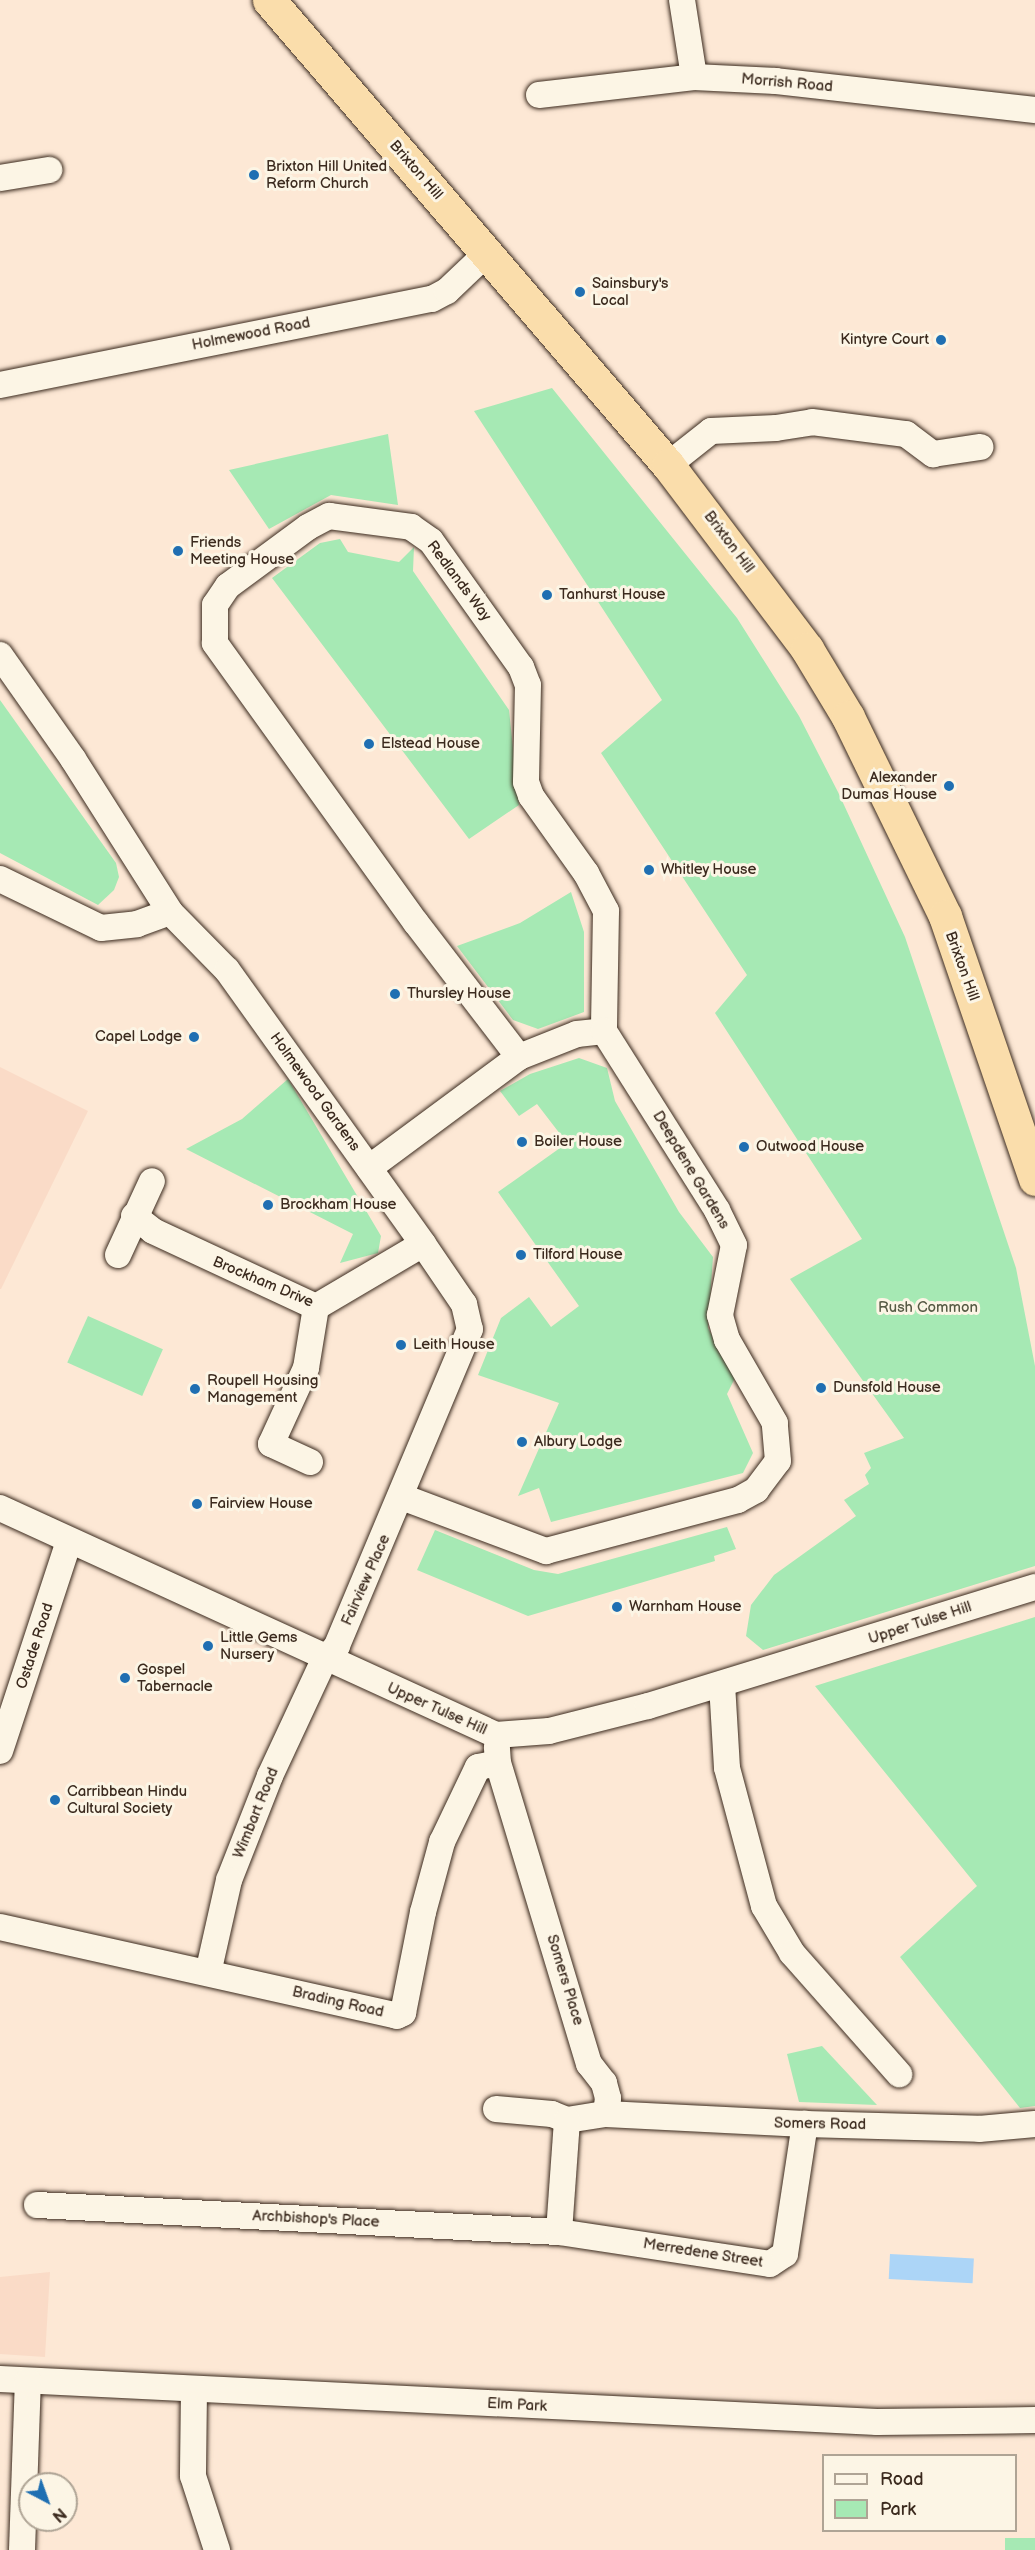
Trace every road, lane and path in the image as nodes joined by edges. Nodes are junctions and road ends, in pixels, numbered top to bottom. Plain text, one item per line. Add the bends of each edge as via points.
1 (269, 0) edge
2 (682, 0) edge
3 (694, 77) junction
4 (539, 95) dead end
5 (1035, 110) edge
6 (49, 170) dead end
7 (0, 178) edge
8 (487, 254) junction
9 (0, 385) edge
10 (980, 447) dead end
11 (668, 465) junction
12 (0, 655) edge
13 (0, 879) edge
14 (170, 912) junction
15 (604, 1031) junction
16 (519, 1057) junction
17 (369, 1168) junction
18 (1035, 1179) edge
19 (152, 1181) dead end
20 (134, 1216) junction
21 (423, 1244) junction
22 (118, 1255) dead end
23 (448, 1282) joint
24 (316, 1307) junction
25 (310, 1462) dead end
26 (402, 1497) junction
27 (0, 1508) edge
28 (69, 1541) junction
29 (1035, 1587) edge
30 (324, 1660) junction
31 (722, 1684) junction
32 (495, 1736) junction
33 (0, 1751) edge
34 (498, 1763) junction
35 (0, 1927) edge
36 (208, 1973) junction
37 (899, 2074) dead end
38 (496, 2109) dead end
39 (606, 2114) junction
40 (567, 2120) junction
41 (805, 2124) junction
42 (1035, 2124) edge
43 (37, 2205) dead end
44 (559, 2232) junction
45 (595, 2236) joint
46 (0, 2379) edge
47 (28, 2381) junction
48 (194, 2390) junction
49 (1035, 2420) edge
50 (22, 2550) edge
51 (217, 2550) edge

1 - 8 highway, Brixton Hill
2 - 3 street
3 - 4 street, Morrish Road
3 - 5 street, Morrish Road via 777,81
6 - 7 street
8 - 9 street, Holmewood Road via 447,291 432,299
8 - 11 highway, Brixton Hill
10 - 11 street via 933,454 906,434 812,422 711,431
11 - 18 highway, Brixton Hill via 794,631 848,717 945,916
12 - 14 street, Holmewood Gardens via 73,759
13 - 14 street via 101,928 137,924
14 - 17 street, Holmewood Gardens via 227,970
15 - 16 street via 577,1034
15 - 16 street, Redlands Way via 606,911 586,873 531,796 526,782 528,685 521,667 431,541 411,526 329,516 228,586 215,605 215,643 416,923
15 - 26 street, Deepdene Gardens via 717,1210 734,1245 720,1315 727,1340 775,1423 778,1461 756,1490 738,1500 546,1551
16 - 17 street
17 - 21 street, Holmewood Gardens
19 - 20 street
20 - 22 street
20 - 24 street, Brockham Drive via 153,1231
21 - 23 street, Holmewood Gardens
21 - 24 street, Brockham Drive
23 - 26 street, Fairview Place via 464,1304 470,1329
24 - 25 street via 306,1368 271,1444
26 - 30 street, Fairview Place via 337,1646
27 - 28 street, Upper Tulse Hill
28 - 30 street, Upper Tulse Hill
28 - 33 street, Ostade Road
29 - 31 street, Upper Tulse Hill
30 - 32 street, Upper Tulse Hill
30 - 36 street, Wimbart Road via 270,1776 229,1880
31 - 32 street, Upper Tulse Hill via 549,1731
31 - 37 street via 727,1768 764,1906 792,1953
32 - 34 street, Somers Place
34 - 36 street, Brading Road via 478,1767 442,1842 403,2013 397,2016
34 - 39 street, Somers Place via 589,2064 604,2084
35 - 36 street, Brading Road
38 - 40 street via 552,2114
39 - 40 street
39 - 41 street, Somers Road
40 - 44 street
41 - 42 street, Somers Road via 979,2129
41 - 45 street, Merredene Street via 785,2254 779,2261 770,2264
43 - 44 street, Archbishop's Place
44 - 45 street, Archbishop's Place
46 - 47 street, Elm Park
47 - 48 street, Elm Park
47 - 50 street
48 - 49 street, Elm Park via 878,2422
48 - 51 street via 193,2476

